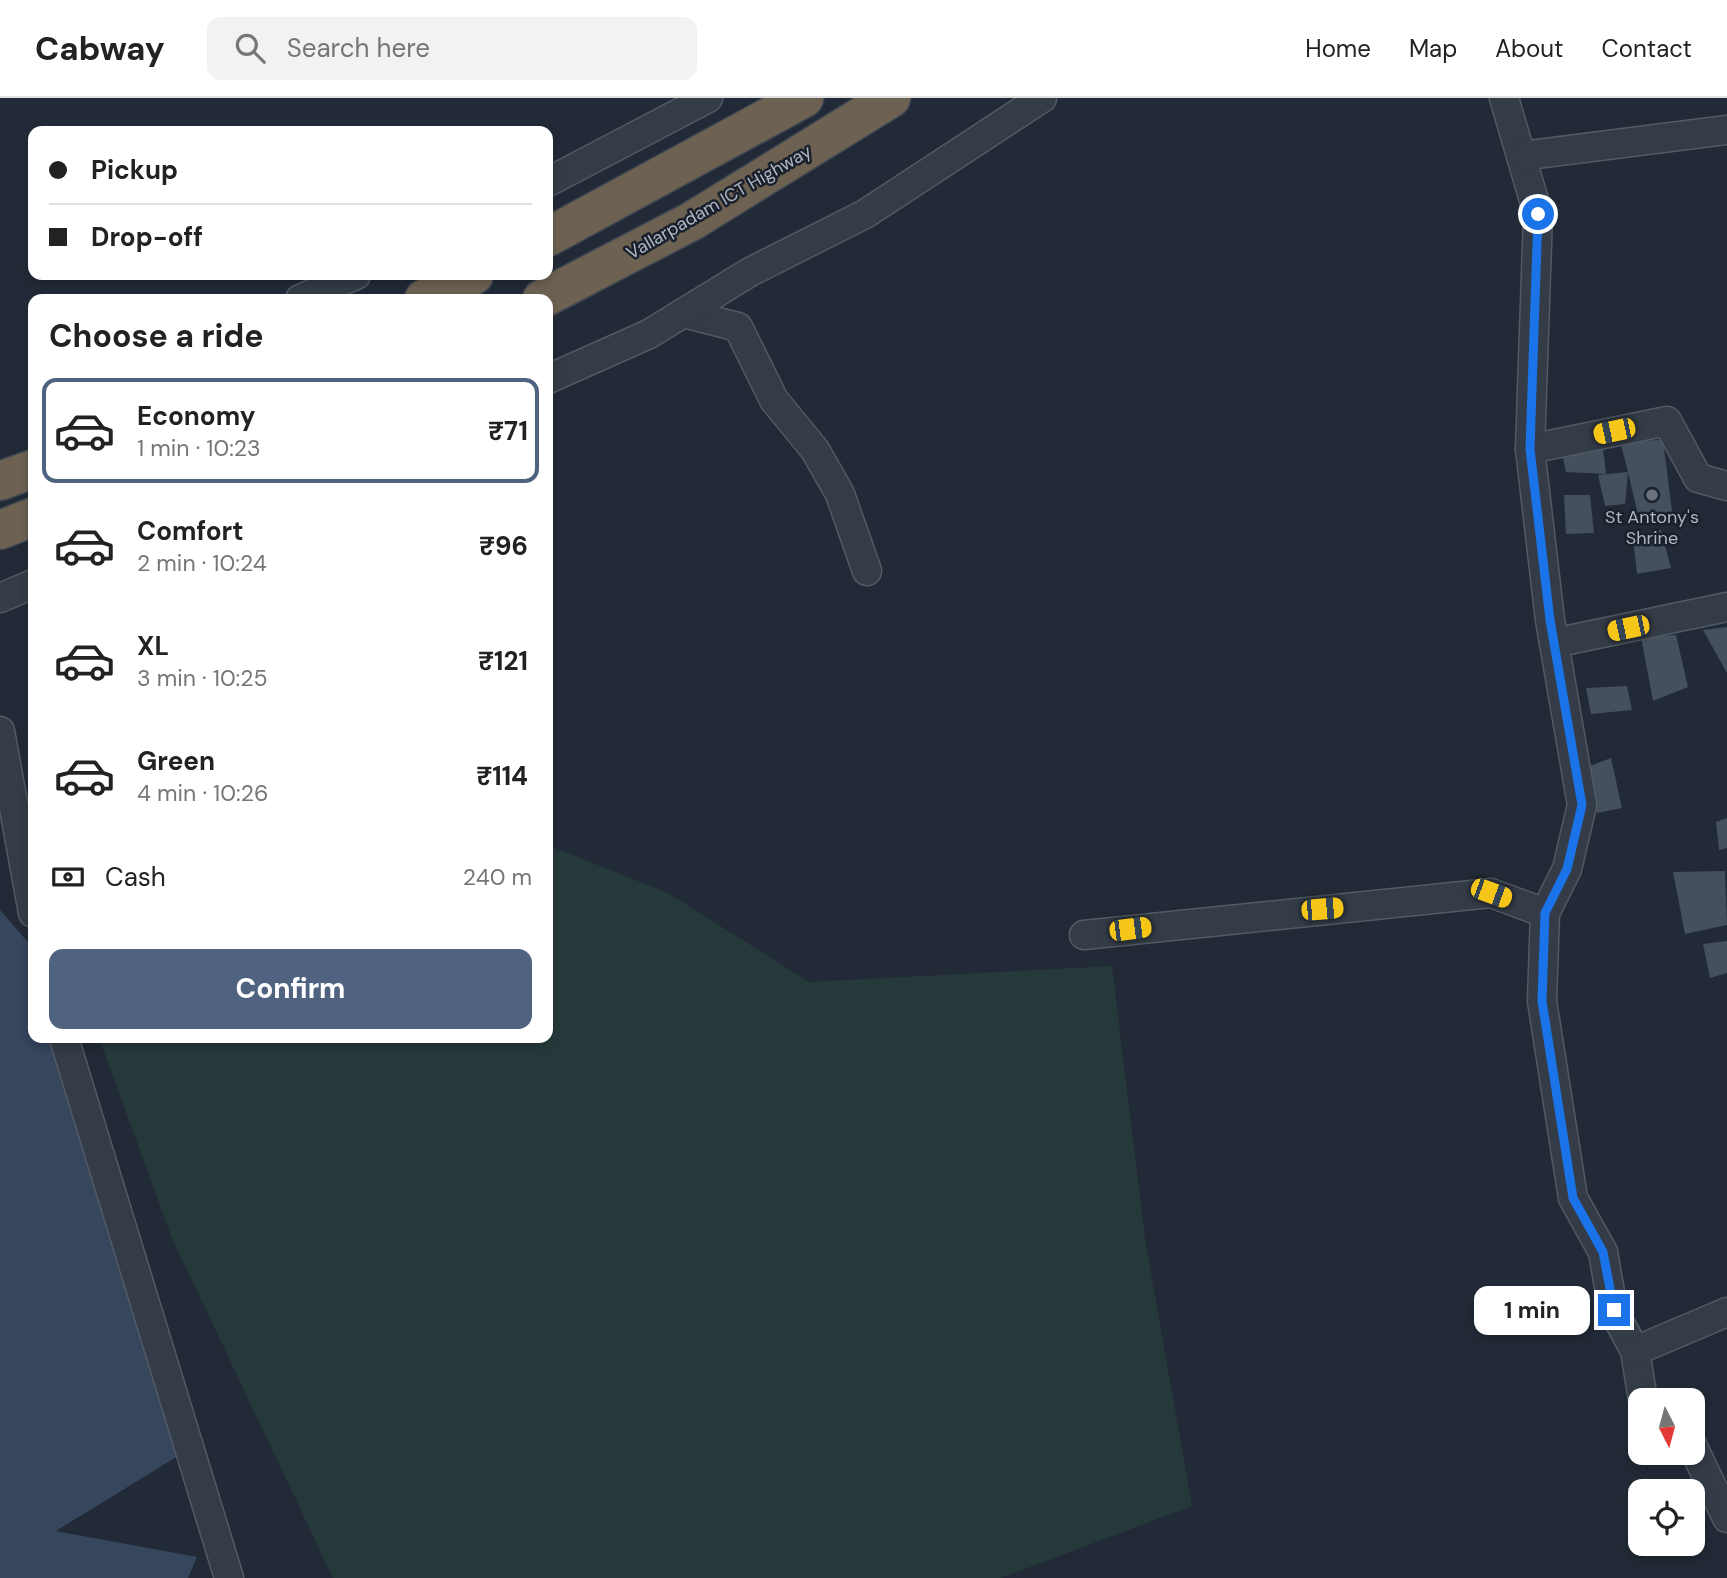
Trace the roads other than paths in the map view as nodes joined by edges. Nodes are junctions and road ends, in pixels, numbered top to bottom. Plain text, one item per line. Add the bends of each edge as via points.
1 (708, 98) edge
2 (804, 98) edge
3 (891, 98) edge
4 (1042, 98) edge
5 (1504, 98) edge
6 (1727, 130) edge
7 (1522, 156) junction
8 (553, 179) edge
9 (553, 234) edge
10 (344, 280) edge
11 (464, 280) edge
12 (312, 294) edge
13 (434, 294) edge
14 (552, 294) edge
15 (684, 313) junction
16 (553, 377) edge
17 (1530, 449) junction
18 (28, 471) edge
19 (0, 481) edge
20 (1727, 486) edge
21 (28, 519) edge
22 (0, 530) edge
23 (867, 571) dead end
24 (28, 586) edge
25 (0, 598) edge
26 (1727, 607) edge
27 (1554, 643) junction
28 (0, 731) edge
29 (28, 885) edge
30 (1545, 913) junction
31 (1084, 935) dead end
32 (66, 1043) edge
33 (1727, 1312) edge
34 (1635, 1352) junction
35 (1641, 1388) edge
36 (1702, 1465) edge
37 (1727, 1518) edge
38 (229, 1578) edge

1 - 8 street
2 - 9 highway
3 - 14 highway, Vallarpadam ICT Highway via 692,221
4 - 15 street via 865,214 750,272
5 - 7 street
6 - 7 street
7 - 17 street via 1538,214
10 - 12 street
11 - 13 highway
15 - 16 street via 649,334
15 - 23 street via 738,327 775,400 815,450 840,494
17 - 20 street via 1667,421 1699,478
17 - 27 street
18 - 19 highway
21 - 22 highway
24 - 25 street
26 - 27 street
27 - 30 street via 1582,805 1567,869
28 - 29 street
30 - 31 street via 1491,893
30 - 34 street via 1542,1001 1573,1198 1603,1252 1614,1310
32 - 38 street
33 - 34 street
34 - 35 street
36 - 37 street

